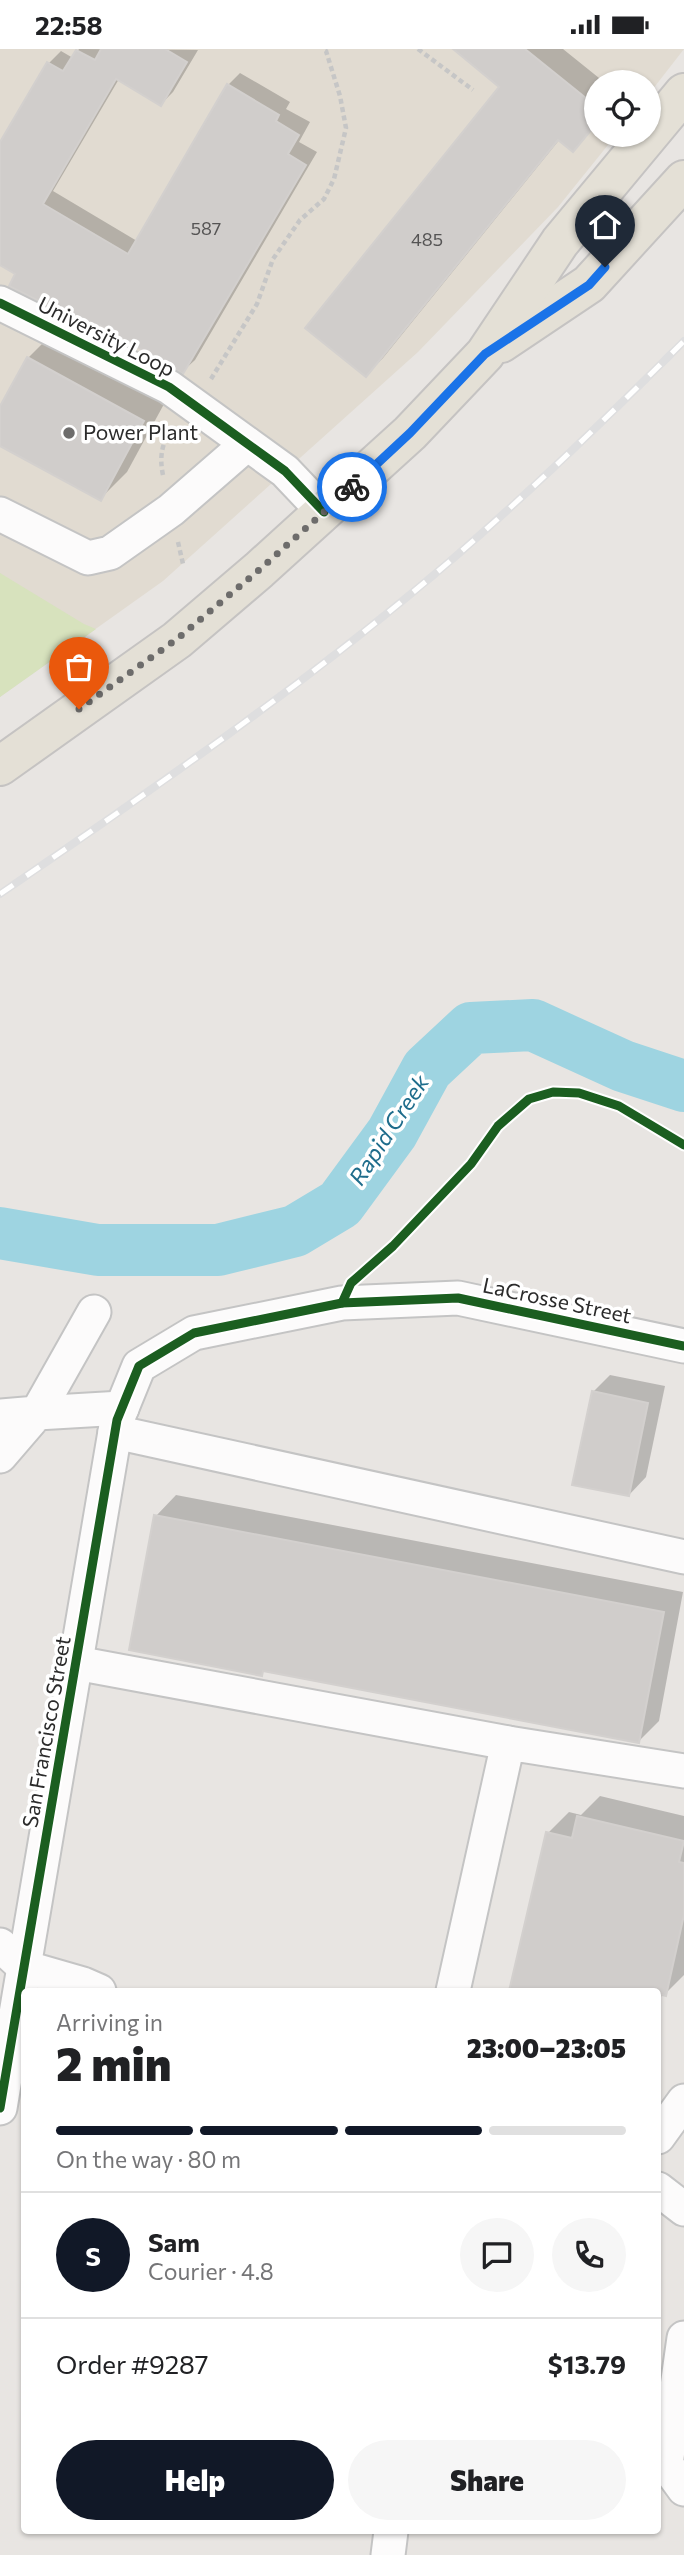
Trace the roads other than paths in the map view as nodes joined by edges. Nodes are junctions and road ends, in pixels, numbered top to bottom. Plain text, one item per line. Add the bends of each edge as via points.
1 (684, 93) edge
2 (684, 180) edge
3 (0, 303) edge
4 (485, 354) junction
5 (247, 445) junction
6 (324, 512) junction
7 (0, 514) edge
8 (0, 767) edge
9 (94, 1312) dead end
10 (684, 1346) edge
11 (139, 1366) joint
12 (37, 1413) junction
13 (0, 1416) edge
14 (119, 1420) junction
15 (0, 1456) edge
16 (684, 1557) edge
17 (76, 1663) junction
18 (508, 1742) junction
19 (684, 1771) edge
20 (12, 1956) edge
21 (92, 1988) edge
22 (454, 1988) edge
23 (684, 2101) edge
24 (0, 2108) edge
25 (661, 2133) edge
26 (661, 2191) edge
27 (684, 2209) edge
28 (684, 2338) edge
29 (684, 2489) edge
30 (391, 2534) edge
31 (388, 2555) edge

1 - 4 main road via 560,243
2 - 4 main road via 589,285
3 - 5 street, University Loop via 169,387
4 - 6 main road via 410,433
5 - 6 street, University Loop via 285,471
5 - 7 street via 171,510 110,553 88,558
6 - 8 main road via 177,639
9 - 12 street
10 - 11 street, LaCrosse Street via 458,1299 342,1303 194,1333
11 - 14 street, San Francisco Street
12 - 13 street
12 - 14 street
12 - 15 street
14 - 16 street
14 - 17 street, San Francisco Street
17 - 18 street
17 - 20 street, San Francisco Street
18 - 19 street
18 - 22 street
20 - 21 street
20 - 24 street, San Francisco Street
23 - 25 street
26 - 27 street
28 - 29 street via 666,2464
30 - 31 street

